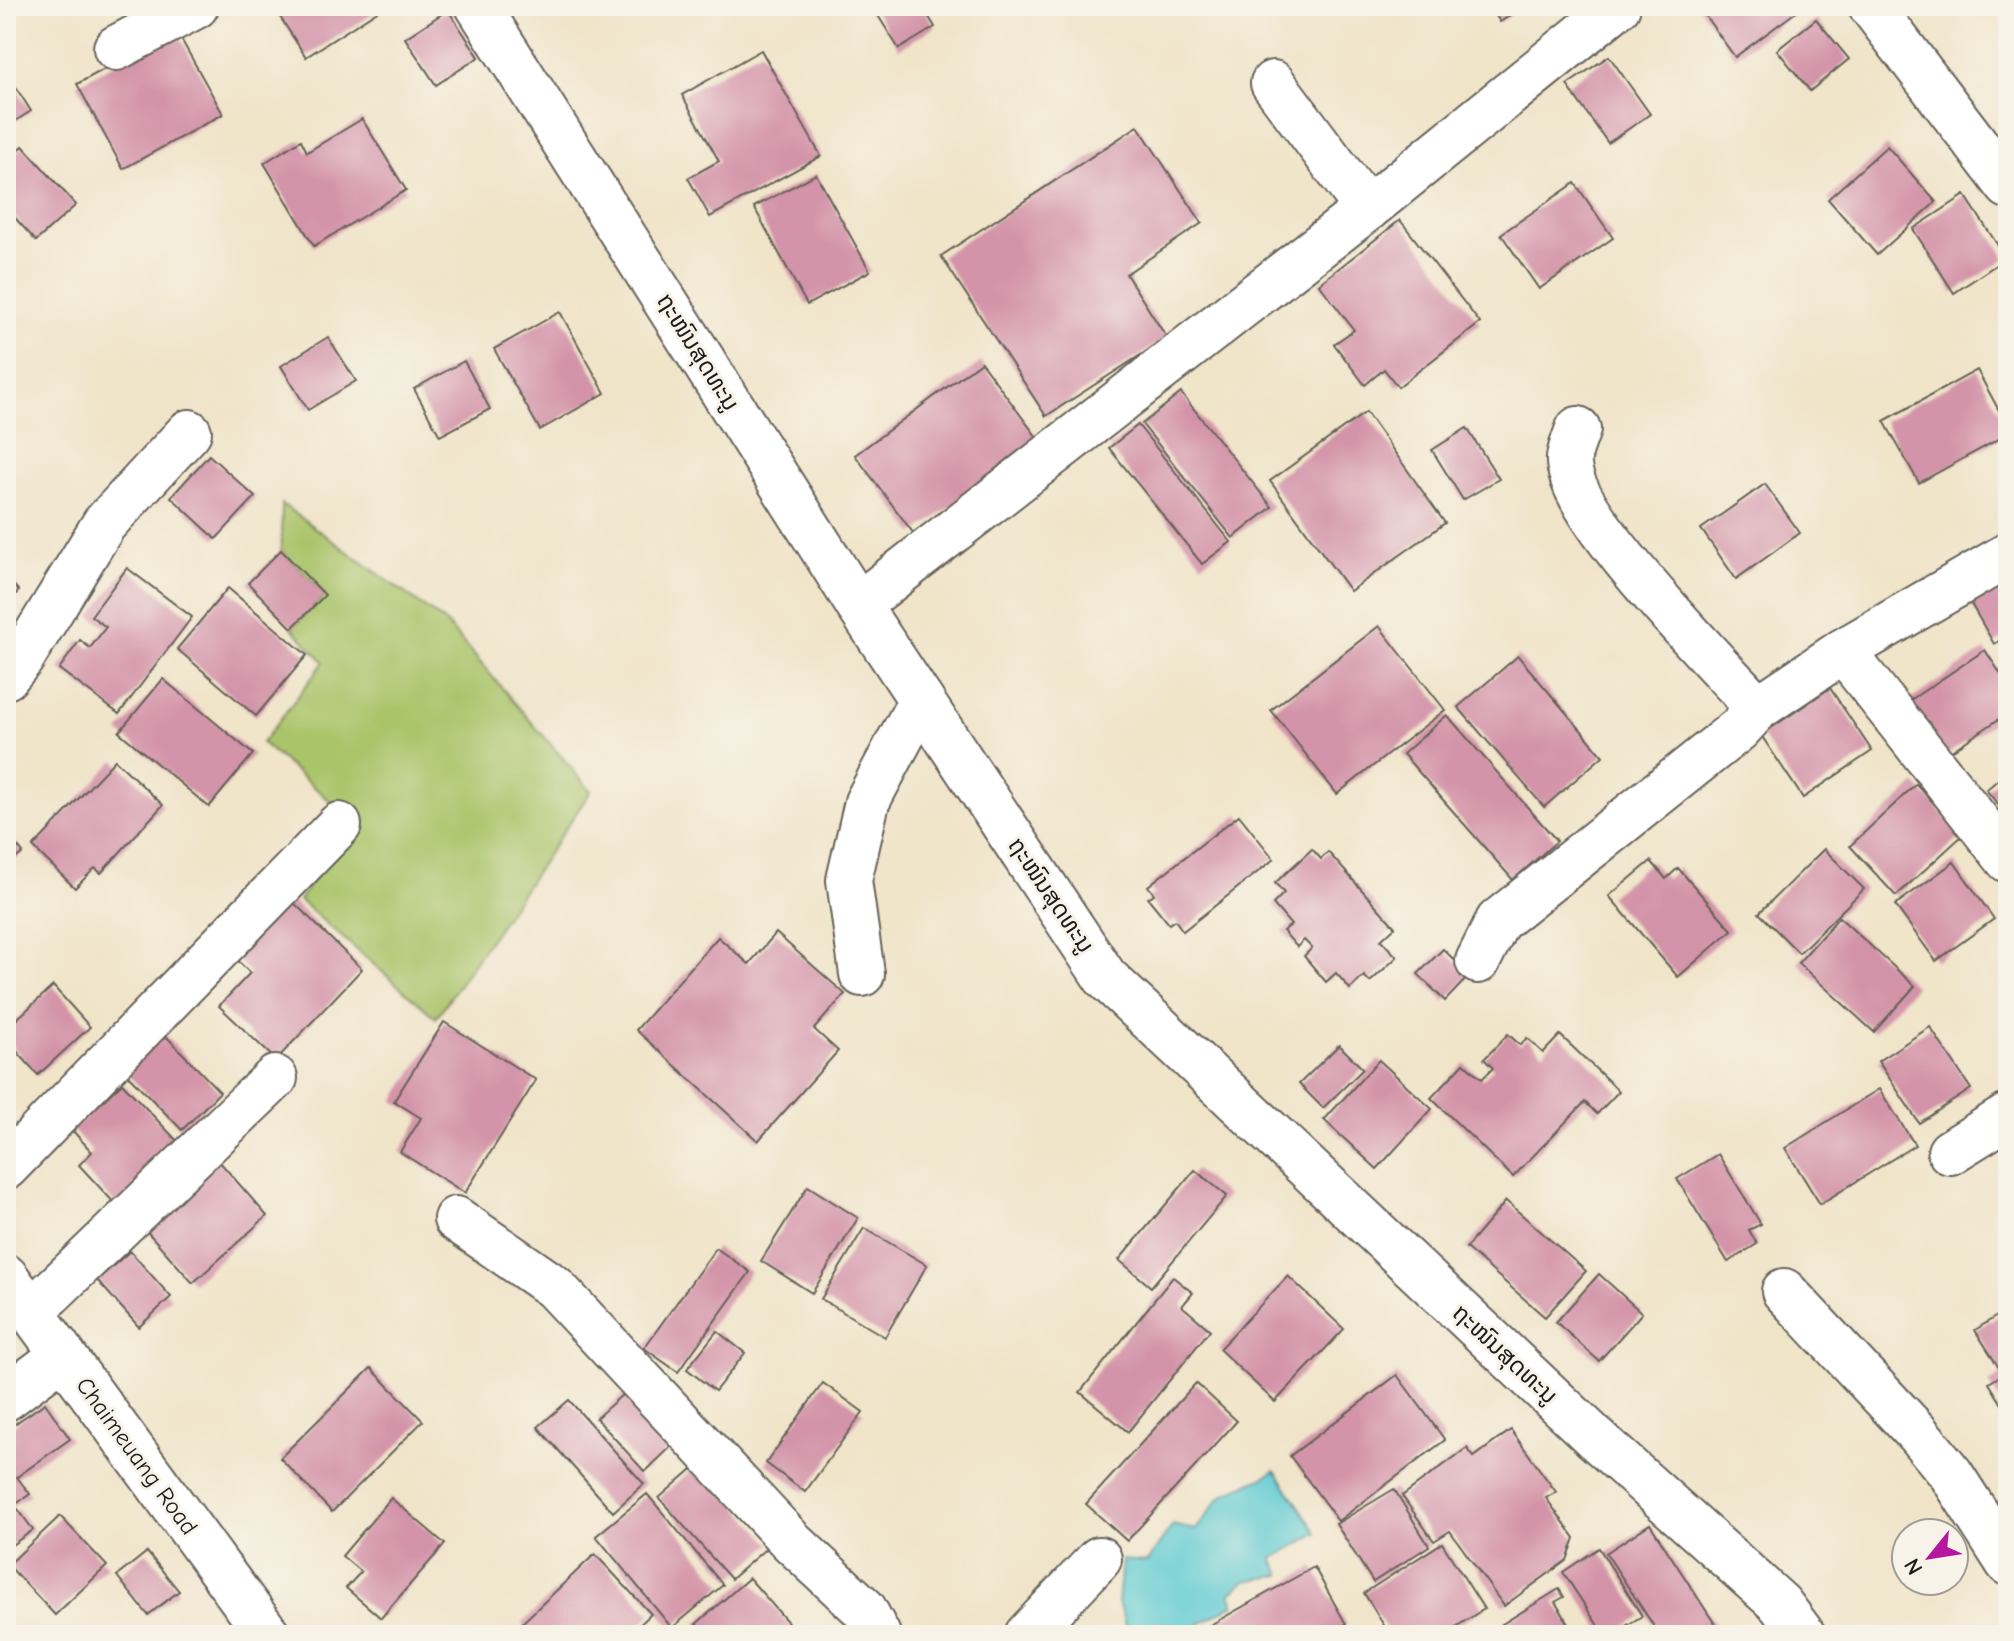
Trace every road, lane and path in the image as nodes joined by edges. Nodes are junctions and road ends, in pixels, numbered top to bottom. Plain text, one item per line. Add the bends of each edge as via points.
1 (196, 6) edge
2 (478, 6) edge
3 (1618, 6) edge
4 (1871, 6) edge
5 (116, 48) dead end
6 (1273, 83) dead end
7 (2008, 186) edge
8 (1367, 209) junction
9 (1578, 429) dead end
10 (189, 432) dead end
11 (2008, 555) edge
12 (858, 605) junction
13 (1843, 651) junction
14 (6, 677) edge
15 (921, 700) junction
16 (1758, 708) junction
17 (339, 825) dead end
18 (2008, 860) edge
19 (1478, 961) dead end
20 (862, 974) dead end
21 (275, 1078) dead end
22 (2008, 1116) edge
23 (1950, 1152) dead end
24 (6, 1167) edge
25 (456, 1219) dead end
26 (1784, 1291) dead end
27 (18, 1294) edge
28 (63, 1355) junction
29 (6, 1398) edge
30 (1099, 1559) dead end
31 (2008, 1563) edge
32 (268, 1635) edge
33 (878, 1635) edge
34 (1027, 1635) edge
35 (1803, 1635) edge

1 - 5 street
2 - 12 street, ຖະໜົນສຸດທະນູ
3 - 8 street
4 - 7 street
6 - 8 street
8 - 12 street
9 - 16 street via 1568,460 1580,499 1632,569
10 - 14 street via 104,524
11 - 13 street
12 - 15 street, ຖະໜົນສຸດທະນູ
13 - 16 street
13 - 18 street
15 - 20 street via 867,802 849,880
15 - 35 street, ຖະໜົນສຸດທະນູ via 1105,977 1595,1438 1780,1604
16 - 19 street via 1739,729 1498,921
17 - 24 street
21 - 27 street
22 - 23 street
25 - 33 street via 554,1287 790,1540 864,1609
26 - 31 street via 1951,1474
27 - 28 street, Chaimeuang Road
28 - 29 street
28 - 32 street, Chaimeuang Road
30 - 34 street

